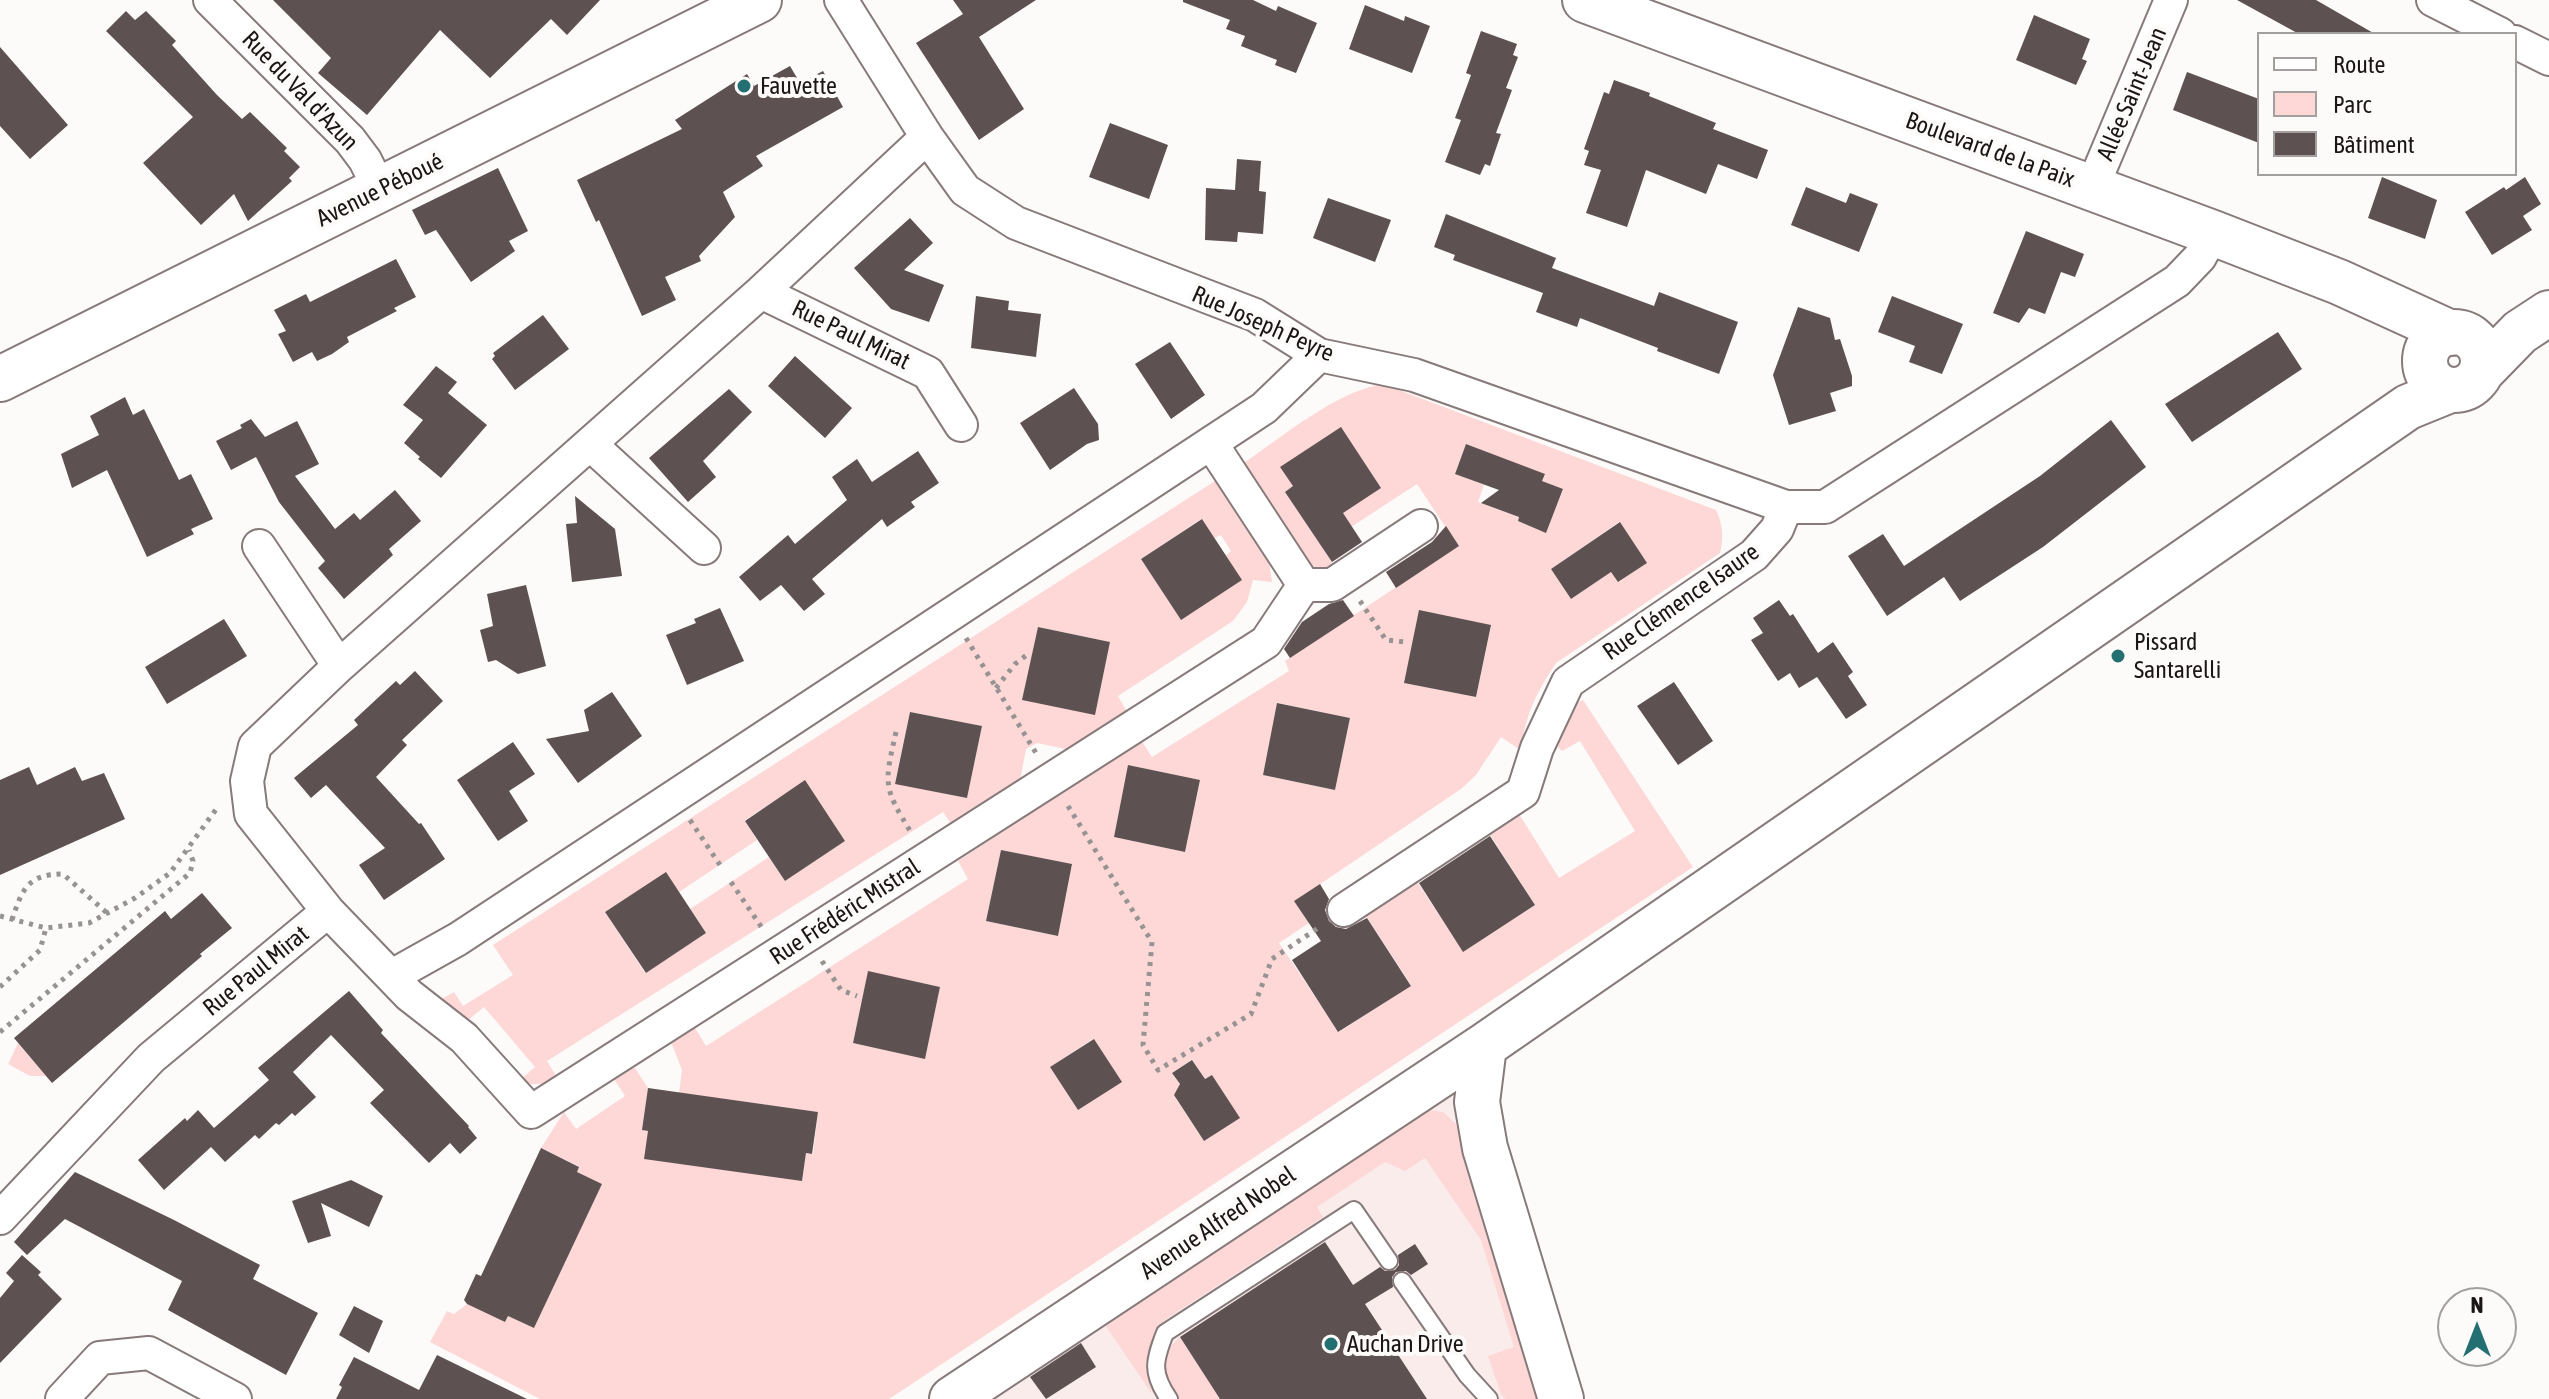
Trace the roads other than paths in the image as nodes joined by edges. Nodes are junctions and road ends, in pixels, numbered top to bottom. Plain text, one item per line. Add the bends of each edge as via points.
1 (210, 0) edge
2 (759, 0) edge
3 (841, 0) edge
4 (1585, 0) edge
5 (2171, 0) edge
6 (2433, 0) edge
7 (2495, 32) edge
8 (2517, 43) edge
9 (2549, 59) edge
10 (927, 137) junction
11 (2092, 188) junction
12 (380, 190) junction
13 (2213, 233) junction
14 (761, 292) junction
15 (2539, 324) edge
16 (1319, 355) junction
17 (2446, 366) junction
18 (0, 379) edge
19 (961, 425) dead end
20 (1211, 443) junction
21 (590, 444) junction
22 (1786, 507) junction
23 (1421, 526) dead end
24 (259, 546) dead end
25 (704, 548) dead end
26 (1304, 585) junction
27 (339, 666) junction
28 (1344, 910) road end
29 (328, 911) junction
30 (392, 976) junction
31 (1484, 1046) junction
32 (0, 1218) edge
33 (1389, 1261) dead end
34 (1402, 1281) dead end
35 (62, 1399) edge
36 (235, 1399) edge
37 (952, 1399) edge
38 (1169, 1399) edge
39 (1489, 1399) edge
40 (1561, 1399) edge

1 - 12 street, Rue du Val d'Azun via 350,140
2 - 12 main road, Avenue Péboué
3 - 10 street, Rue Joseph Peyre
4 - 11 main road, Boulevard de la Paix
5 - 11 street, Allée Saint-Jean
6 - 7 street
8 - 9 street
10 - 14 street, Rue Paul Mirat
10 - 16 street, Rue Joseph Peyre via 965,190 1016,223 1255,315
11 - 13 main road, Boulevard de la Paix
12 - 18 main road, Avenue Péboué
13 - 17 main road, Boulevard de la Paix via 2391,308
13 - 22 street via 2177,281 1877,474 1825,507
14 - 19 street, Rue Paul Mirat via 928,373
14 - 21 street, Rue Paul Mirat
15 - 17 main road
16 - 20 street via 1264,408
16 - 22 street, Rue Joseph Peyre via 1414,375
17 - 31 main road, Avenue Alfred Nobel
20 - 26 street
20 - 30 street via 458,939
21 - 25 street
21 - 27 street, Rue Paul Mirat
22 - 28 street, Rue Clémence Isaure via 1777,529 1754,555 1568,682 1523,792
23 - 26 street via 1332,585
24 - 27 street
26 - 30 street, Rue Frédéric Mistral via 1266,642 531,1112 464,1038
27 - 29 street, Rue Paul Mirat via 255,746 247,781 251,814
29 - 30 street, Rue Frédéric Mistral
29 - 32 street, Rue Paul Mirat via 151,1058
31 - 37 main road, Avenue Alfred Nobel
31 - 40 main road via 1477,1102 1485,1148
33 - 38 lane via 1354,1210 1165,1333 1157,1354 1157,1381
34 - 39 lane
35 - 36 street via 100,1358 149,1353

